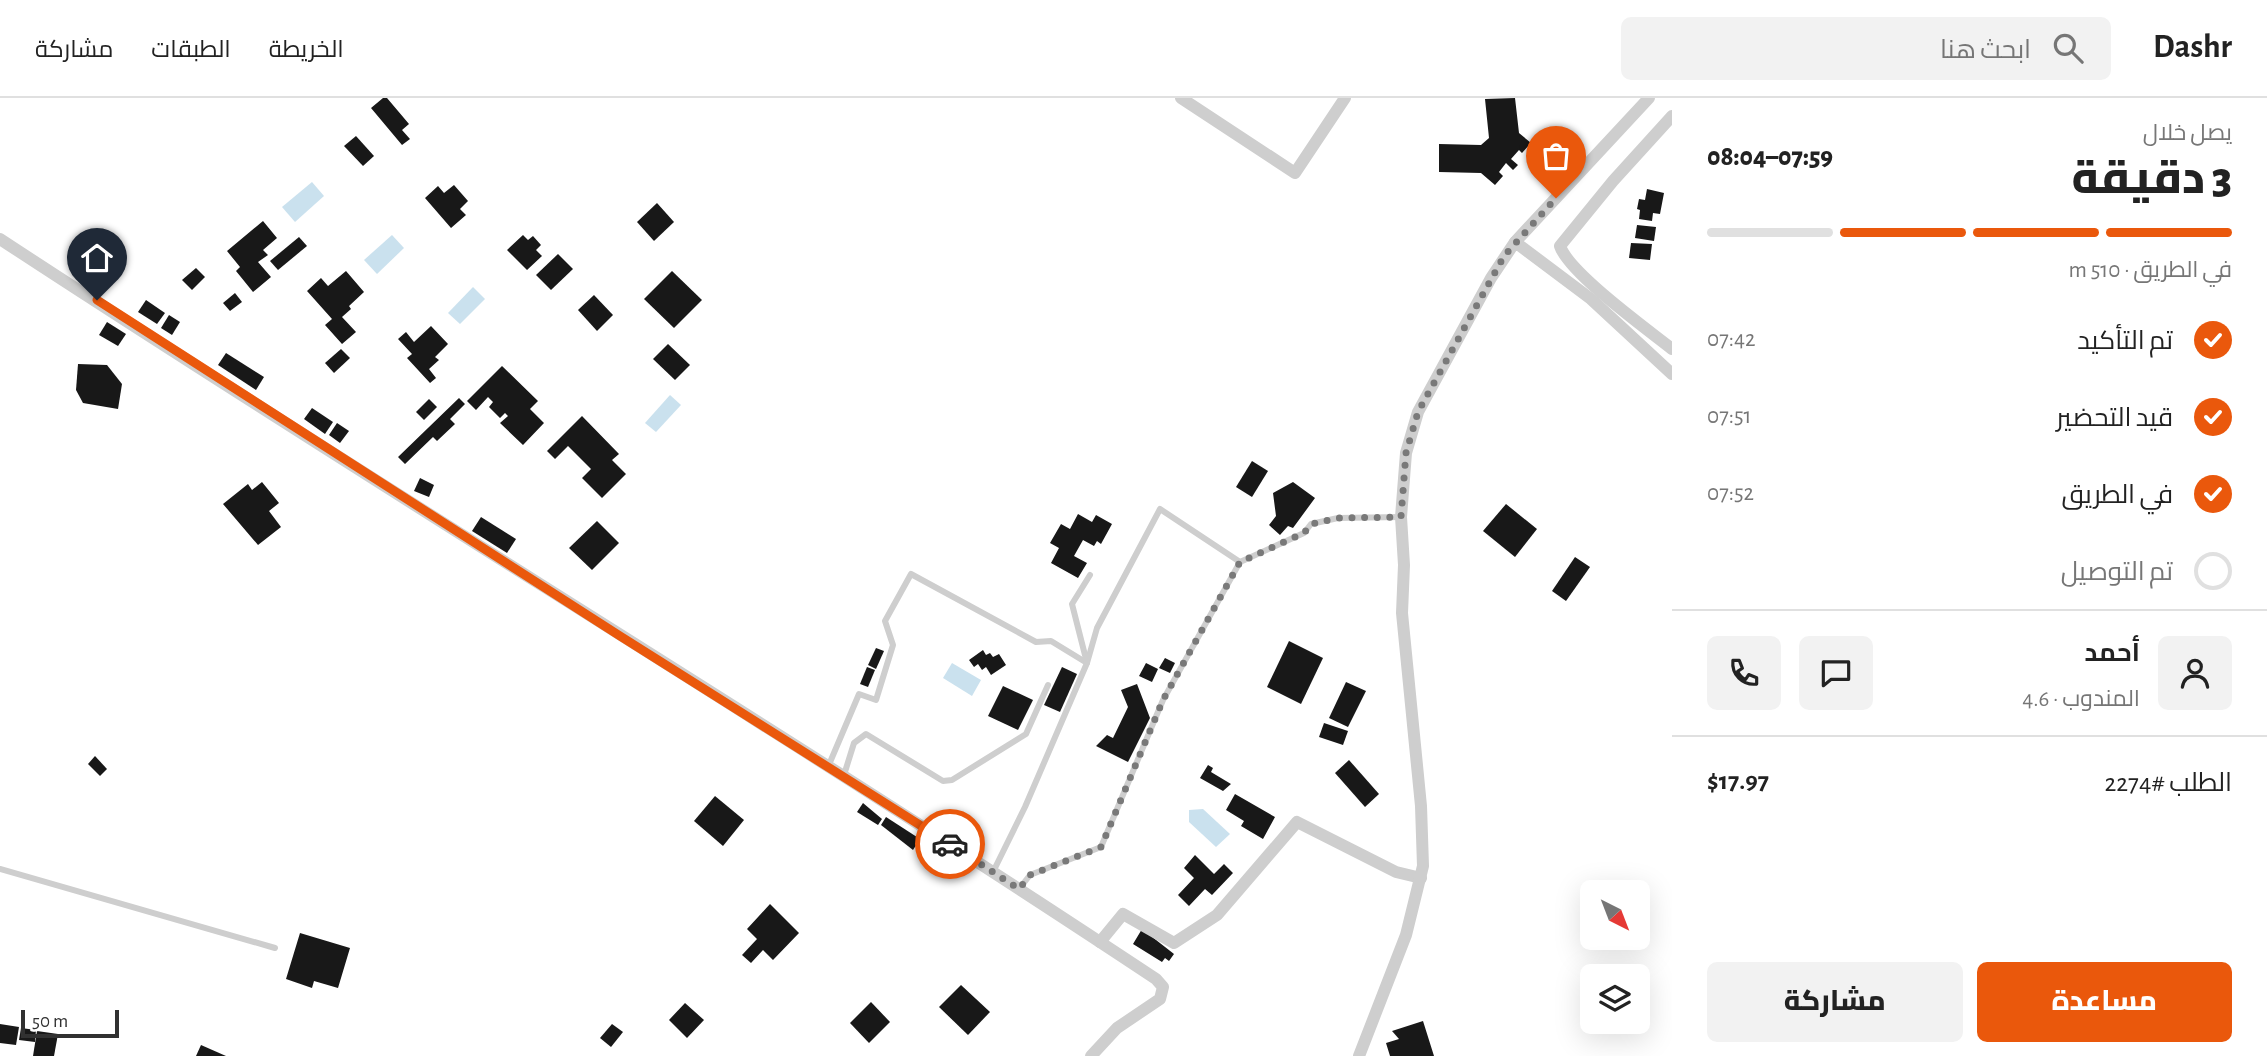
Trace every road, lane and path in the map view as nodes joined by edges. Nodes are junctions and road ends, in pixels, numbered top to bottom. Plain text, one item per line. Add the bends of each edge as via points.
1 (1181, 98) edge
2 (1345, 98) edge
3 (1649, 98) edge
4 (1672, 116) edge
5 (0, 239) edge
6 (1515, 242) junction
7 (1672, 349) edge
8 (1672, 374) edge
9 (1401, 517) junction
10 (1240, 562) junction
11 (1090, 575) dead end
12 (1087, 663) junction
13 (1048, 685) dead end
14 (828, 767) junction
15 (844, 777) junction
16 (0, 869) edge
17 (993, 872) junction
18 (1421, 878) junction
19 (1019, 889) junction
20 (1100, 942) junction
21 (275, 948) dead end
22 (1091, 1056) edge
23 (1359, 1056) edge

1 - 2 street via 1295,173
3 - 6 street
4 - 7 street via 1560,246 1583,275
5 - 14 street
6 - 8 street via 1591,299
6 - 9 street via 1418,412 1406,453
9 - 10 lane via 1338,518 1311,524 1304,533
9 - 18 street via 1402,613 1422,827
10 - 12 lane via 1160,509 1097,628
10 - 19 lane via 1163,700 1101,847 1030,875
11 - 12 lane via 1072,604
12 - 14 lane via 1051,641 1036,642 911,574 886,621 893,645 876,700 859,694
12 - 17 lane
13 - 15 lane via 1026,734 952,780 943,781 866,734 854,743
14 - 15 street
15 - 17 street
16 - 21 lane
17 - 19 street
18 - 20 street via 1396,872 1297,822 1217,915 1174,943 1124,914
18 - 23 street via 1406,935
19 - 20 street
20 - 22 street via 1156,979 1163,993 1117,1028

